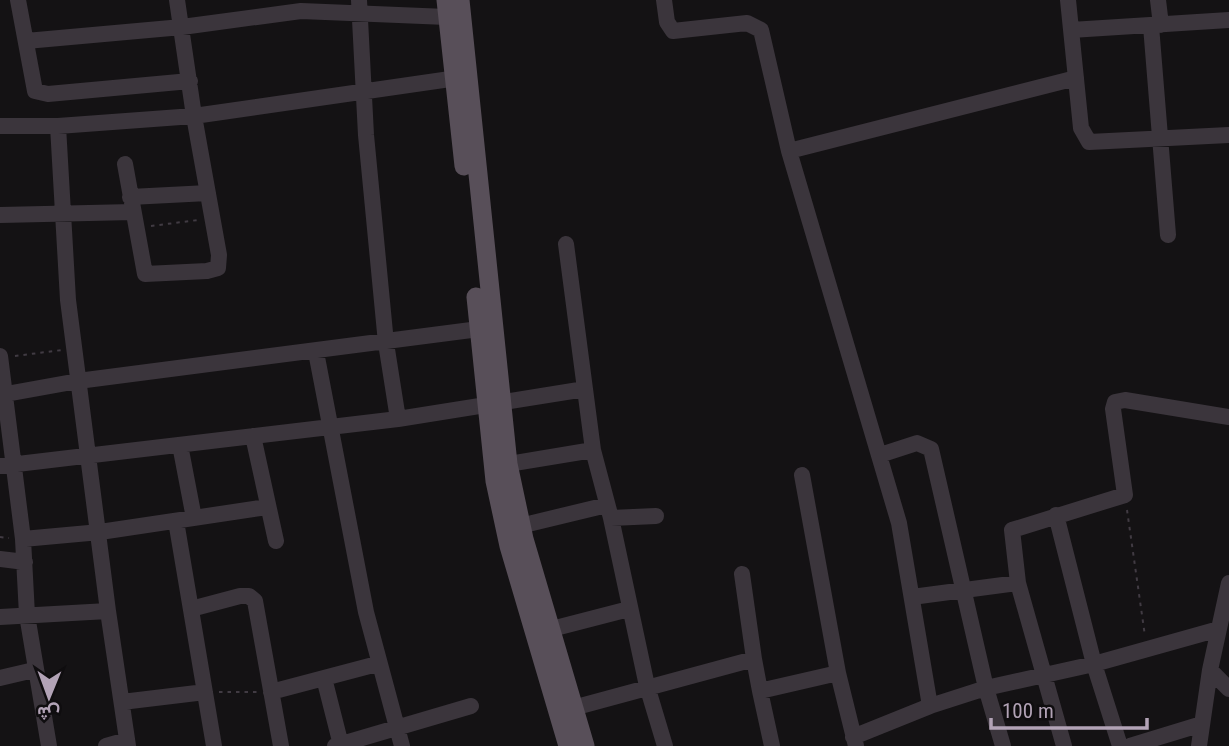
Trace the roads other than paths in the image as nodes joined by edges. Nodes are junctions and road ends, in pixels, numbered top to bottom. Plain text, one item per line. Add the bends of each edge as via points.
1 (18, 0) edge
2 (177, 0) edge
3 (460, 0) edge
4 (664, 0) edge
5 (1068, 0) edge
6 (1158, 0) edge
7 (360, 7) edge
8 (424, 8) edge
9 (447, 9) edge
10 (1229, 20) edge
11 (1156, 26) junction
12 (181, 27) junction
13 (1071, 30) junction
14 (26, 41) junction
15 (460, 77) junction
16 (1076, 78) junction
17 (190, 81) junction
18 (362, 92) junction
19 (194, 116) junction
20 (0, 126) edge
21 (58, 126) junction
22 (1229, 135) edge
23 (1161, 138) junction
24 (789, 151) junction
25 (125, 164) dead end
26 (208, 193) junction
27 (133, 212) junction
28 (63, 213) junction
29 (0, 215) edge
30 (1168, 235) dead end
31 (566, 244) dead end
32 (479, 329) junction
33 (386, 343) junction
34 (316, 352) junction
35 (0, 357) edge
36 (78, 382) junction
37 (585, 389) junction
38 (6, 394) junction
39 (492, 406) junction
40 (1229, 417) edge
41 (398, 419) junction
42 (329, 426) junction
43 (253, 436) junction
44 (180, 445) junction
45 (593, 450) junction
46 (880, 455) junction
47 (88, 457) junction
48 (508, 464) junction
49 (7, 466) edge
50 (802, 475) dead end
51 (267, 507) junction
52 (609, 511) junction
53 (1056, 514) junction
54 (656, 516) dead end
55 (194, 518) junction
56 (176, 521) junction
57 (520, 526) junction
58 (100, 532) junction
59 (23, 539) junction
60 (276, 541) dead end
61 (0, 559) edge
62 (24, 562) junction
63 (742, 574) dead end
64 (1018, 583) junction
65 (1229, 583) edge
66 (963, 591) junction
67 (912, 597) junction
68 (191, 609) junction
69 (629, 609) junction
70 (108, 611) junction
71 (27, 615) junction
72 (0, 617) edge
73 (1219, 629) junction
74 (542, 632) junction
75 (754, 659) junction
76 (377, 664) junction
77 (1094, 664) junction
78 (34, 670) junction
79 (1210, 670) junction
80 (838, 673) junction
81 (1043, 676) junction
82 (0, 678) edge
83 (324, 678) junction
84 (647, 686) junction
85 (986, 688) junction
86 (1229, 689) edge
87 (760, 691) junction
88 (205, 692) junction
89 (271, 692) junction
90 (122, 702) junction
91 (471, 706) dead end
92 (930, 706) junction
93 (573, 708) junction
94 (1202, 724) junction
95 (397, 728) junction
96 (855, 741) edge
97 (127, 743) edge
98 (338, 745) edge
99 (49, 746) edge
100 (106, 746) edge
101 (214, 746) edge
102 (281, 746) edge
103 (401, 746) edge
104 (568, 746) edge
105 (585, 746) edge
106 (665, 746) edge
107 (772, 746) edge
108 (1003, 746) edge
109 (1064, 746) edge
110 (1120, 746) edge
111 (1130, 746) edge
112 (1199, 746) edge

1 - 14 street
2 - 12 street
3 - 15 main road
4 - 24 street via 673,31 747,23 761,30
5 - 13 street
6 - 11 street
7 - 8 street
7 - 12 street
7 - 18 street
8 - 9 street
9 - 15 main road
10 - 11 street
11 - 13 street
11 - 23 street
12 - 14 street
12 - 17 street
13 - 16 street
14 - 17 street via 31,80 39,93
15 - 18 street
15 - 32 main road
15 - 39 main road
16 - 23 street via 1081,128 1089,142
16 - 24 street
17 - 19 street
18 - 19 street
18 - 33 street
19 - 21 street
19 - 26 street
20 - 21 street
21 - 28 street
22 - 23 street
23 - 30 street
24 - 46 street
25 - 27 street
26 - 27 street
26 - 27 street via 220,264 207,271 145,274
27 - 28 street
28 - 29 street
28 - 36 street
31 - 37 street
32 - 33 street
32 - 39 main road
33 - 34 street
33 - 41 street
34 - 36 street
34 - 42 street
35 - 38 street
36 - 38 street
36 - 47 street
37 - 39 street
37 - 45 street
38 - 49 street
39 - 41 street
39 - 48 main road
39 - 74 main road via 495,481 509,547
40 - 53 street via 1115,402 1125,495
41 - 42 street
42 - 43 street
42 - 76 street
43 - 44 street
43 - 51 street
44 - 47 street
44 - 55 street
45 - 48 street
45 - 52 street
46 - 66 street via 917,443 931,449
46 - 67 street via 899,523
47 - 49 street
47 - 58 street
48 - 57 main road
49 - 59 street
50 - 80 street
51 - 55 street
51 - 60 street
52 - 54 street
52 - 57 street
52 - 69 street
53 - 64 street via 1012,530
53 - 77 street
55 - 56 street
56 - 58 street
56 - 68 street
57 - 74 main road
58 - 59 street
58 - 70 street
59 - 62 street
61 - 62 street
62 - 71 street
63 - 75 street
64 - 66 street
64 - 81 street
65 - 73 street
66 - 67 street
66 - 85 street
67 - 92 street
68 - 88 street
68 - 89 street via 240,596 253,599
69 - 74 street
69 - 84 street
70 - 71 street
70 - 90 street
71 - 72 street
71 - 78 street
73 - 77 street
73 - 79 street
74 - 93 main road
74 - 104 main road
75 - 84 street
75 - 87 street
76 - 83 street
76 - 95 street
77 - 81 street
77 - 110 street
78 - 82 street
78 - 99 street
79 - 86 street
79 - 94 street
80 - 87 street
80 - 96 street
81 - 85 street
81 - 109 street
83 - 89 street
83 - 98 street
84 - 93 street
84 - 106 street
85 - 92 street
85 - 108 street
87 - 107 street
88 - 90 street
88 - 101 street
89 - 102 street
90 - 97 street
91 - 95 street
92 - 96 street
93 - 105 main road
94 - 111 street
94 - 112 street
95 - 98 street
95 - 103 street
97 - 100 street

